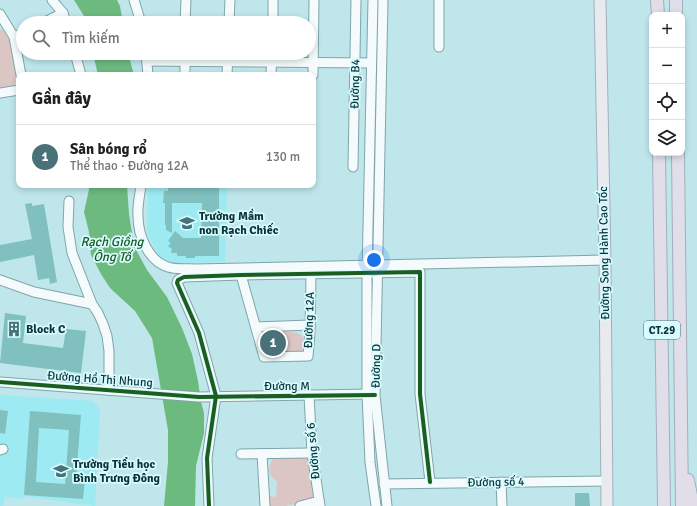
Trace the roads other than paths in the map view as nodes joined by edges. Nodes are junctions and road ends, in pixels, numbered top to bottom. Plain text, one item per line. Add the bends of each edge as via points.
1 (52, 0) edge
2 (134, 0) edge
3 (186, 0) edge
4 (230, 0) edge
5 (273, 0) edge
6 (314, 0) edge
7 (356, 0) edge
8 (373, 0) edge
9 (383, 0) edge
10 (439, 0) edge
11 (600, 0) edge
12 (658, 0) edge
13 (676, 0) edge
14 (658, 12) edge
15 (676, 12) edge
16 (63, 13) junction
17 (0, 14) edge
18 (57, 16) edge
19 (64, 16) edge
20 (139, 16) edge
21 (185, 16) edge
22 (229, 16) edge
23 (273, 16) edge
24 (314, 16) edge
25 (14, 37) joint
26 (439, 47) dead end
27 (16, 48) edge
28 (18, 60) edge
29 (77, 60) edge
30 (146, 60) edge
31 (185, 60) edge
32 (228, 60) edge
33 (272, 60) edge
34 (288, 60) edge
35 (313, 60) edge
36 (313, 63) junction
37 (355, 63) junction
38 (371, 63) junction
39 (20, 72) edge
40 (80, 72) edge
41 (148, 72) edge
42 (185, 72) edge
43 (227, 72) edge
44 (271, 72) edge
45 (313, 72) edge
46 (16, 90) edge
47 (0, 93) edge
48 (659, 156) edge
49 (678, 156) edge
50 (353, 167) dead end
51 (141, 188) edge
52 (69, 201) dead end
53 (605, 260) junction
54 (367, 269) junction
55 (378, 269) junction
56 (311, 274) junction
57 (241, 275) junction
58 (0, 280) edge
59 (0, 285) edge
60 (34, 294) junction
61 (92, 304) junction
62 (310, 325) junction
63 (256, 327) junction
64 (0, 382) edge
65 (109, 390) junction
66 (371, 394) junction
67 (216, 396) junction
68 (309, 396) junction
69 (199, 397) joint
70 (681, 418) junction
71 (312, 453) junction
72 (242, 454) dead end
73 (262, 454) junction
74 (607, 480) junction
75 (430, 482) junction
76 (501, 482) junction
77 (384, 484) junction
78 (319, 503) edge
79 (209, 506) edge
80 (265, 506) edge
81 (300, 506) edge
82 (376, 506) edge
83 (387, 506) edge
84 (502, 506) edge
85 (607, 506) edge
86 (664, 506) edge
87 (682, 506) edge
88 (693, 506) edge

1 - 16 street
2 - 20 street
3 - 21 street
4 - 22 street
5 - 23 street
6 - 24 street
7 - 37 street, Đường B4
8 - 38 street, Đường D
9 - 55 street, Đường D
10 - 26 street
11 - 53 main road, Đường Song Hành Cao Tốc
12 - 14 highway
13 - 15 highway
16 - 18 street
16 - 19 street
17 - 25 street
25 - 27 street
28 - 39 street
29 - 40 street
30 - 41 street
31 - 42 street
32 - 43 street
33 - 44 street
34 - 36 street
35 - 36 street
36 - 37 street
36 - 45 street
37 - 38 street
37 - 50 street, Đường B4
38 - 54 street, Đường D
46 - 47 street
48 - 86 highway, CT.29
49 - 70 highway, CT.29
51 - 54 street via 138,217 140,232 152,256 168,267
52 - 61 street via 68,227 72,253
53 - 55 street
53 - 74 main road, Đường Song Hành Cao Tốc
54 - 55 street
54 - 56 street
54 - 66 street, Đường D
55 - 66 street, Đường D
55 - 75 street via 420,272 420,394
56 - 57 street
56 - 62 street, Đường 12A
57 - 63 street, Đường 12A
57 - 67 street via 184,277 177,283 199,333
58 - 60 street
59 - 60 street
60 - 61 street via 66,304
61 - 65 street via 107,336
62 - 63 street
62 - 63 street, Đường 12A via 308,356 264,357
64 - 65 street, Đường Hồ Thị Nhung
65 - 69 street, Đường Hồ Thị Nhung
66 - 68 street, Đường M
66 - 77 street, Đường D
66 - 82 street, Đường D via 370,462
67 - 68 street, Đường M
67 - 69 street, Đường M
67 - 79 street via 207,458
68 - 71 street, Đường số 6
70 - 87 highway, CT.29
70 - 88 highway
71 - 73 street
71 - 78 street, Đường số 6
72 - 73 street
73 - 80 street
74 - 76 street, Đường số 4
74 - 85 main road, Đường Song Hành Cao Tốc
75 - 76 street, Đường số 4
75 - 77 street, Đường số 4
76 - 84 street
77 - 83 street, Đường D
78 - 81 street

